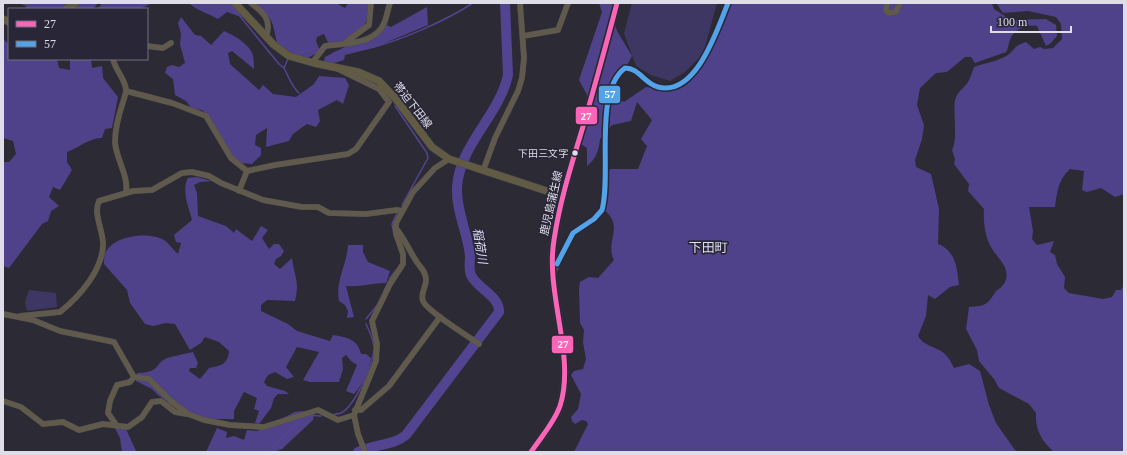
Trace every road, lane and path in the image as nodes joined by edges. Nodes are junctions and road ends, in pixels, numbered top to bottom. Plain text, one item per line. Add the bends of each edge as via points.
1 (235, 3) edge
2 (251, 3) edge
3 (371, 3) edge
4 (390, 3) edge
5 (520, 3) edge
6 (568, 3) edge
7 (617, 3) edge
8 (728, 3) edge
9 (887, 3) edge
10 (900, 3) edge
11 (524, 36) junction
12 (266, 37) junction
13 (171, 43) dead end
14 (344, 43) junction
15 (148, 46) edge
16 (113, 60) edge
17 (314, 63) junction
18 (336, 67) junction
19 (126, 91) junction
20 (449, 160) junction
21 (247, 171) junction
22 (483, 171) junction
23 (239, 191) junction
24 (126, 193) junction
25 (562, 196) junction
26 (402, 211) junction
27 (395, 227) junction
28 (552, 274) junction
29 (3, 314) edge
30 (20, 316) junction
31 (440, 317) junction
32 (479, 344) dead end
33 (134, 377) junction
34 (3, 401) edge
35 (355, 412) junction
36 (189, 415) junction
37 (117, 426) junction
38 (365, 452) edge
39 (531, 452) edge

1 - 12 main road, 帯迫下田線
2 - 12 street via 264,13 268,21
3 - 14 street via 369,25
4 - 14 street via 385,22 379,30 365,40
5 - 11 street
6 - 11 street via 558,30
7 - 25 main road, 鹿児島蒲生線
8 - 28 street via 705,56 694,72 680,85 658,87 630,68 625,68 618,75 607,104 602,210 594,219 573,233
9 - 10 street via 886,10 892,14 896,12
11 - 22 street via 524,58 518,91 495,138
12 - 17 main road, 帯迫下田線 via 289,56
13 - 15 street via 163,48
14 - 17 street via 324,46
16 - 19 street
17 - 18 main road, 帯迫下田線
18 - 20 main road, 帯迫下田線 via 380,81 427,142
18 - 21 street via 347,75 379,89 389,102 356,149 348,154
19 - 21 street via 172,103 206,116 231,158
19 - 24 street via 115,142 126,183
20 - 22 main road, 帯迫下田線
20 - 26 street via 435,168 413,192
21 - 23 street
22 - 25 main road, 帯迫下田線
23 - 24 street via 208,176 192,172 182,173 152,190
23 - 26 street via 263,200 301,207 318,207 329,213 366,214
24 - 30 street via 98,203 97,213 103,244 96,269 86,285 60,312
25 - 28 main road, 鹿児島蒲生線 via 553,242
26 - 27 street
27 - 31 street via 405,238 415,259 425,271 423,302
27 - 35 street via 403,254 403,264 372,321 377,344 376,361
28 - 39 main road, 鹿児島蒲生線 via 563,356 564,389 554,418
29 - 30 street
30 - 33 street via 60,332 114,342
31 - 32 street
31 - 35 street via 389,386 361,410
33 - 36 street via 149,379 170,401
33 - 37 street via 130,382 117,385 110,401 108,413
34 - 37 street via 21,407 43,424 63,422 79,430 104,424
35 - 36 street via 338,420 318,410 260,428 230,425
35 - 38 street
36 - 37 street via 175,412 161,401 152,402 142,417 128,427

